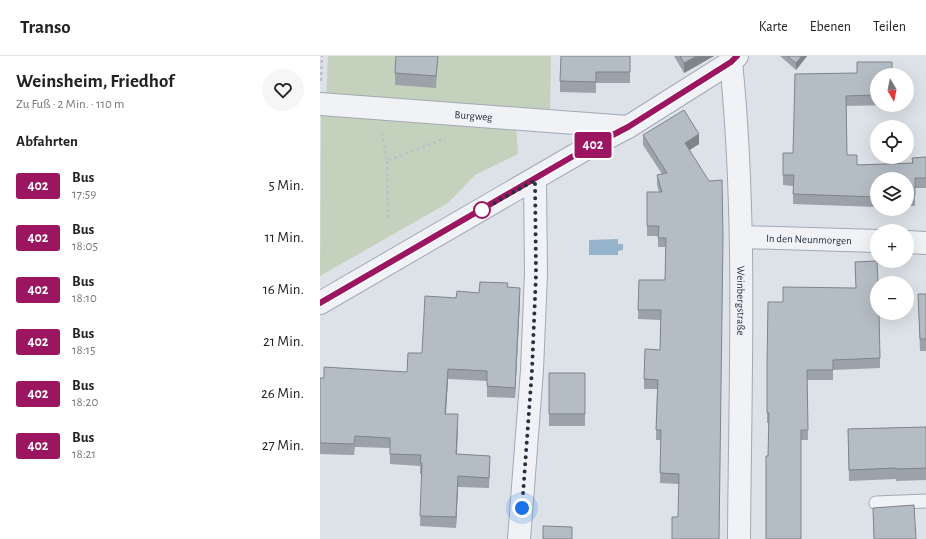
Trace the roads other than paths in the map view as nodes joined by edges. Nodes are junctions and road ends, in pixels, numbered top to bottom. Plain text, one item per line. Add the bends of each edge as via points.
1 (734, 59) edge
2 (320, 104) edge
3 (628, 127) junction
4 (535, 180) junction
5 (741, 237) junction
6 (870, 241) edge
7 (914, 242) edge
8 (926, 243) edge
9 (320, 303) edge
10 (926, 501) edge
11 (876, 503) dead end
12 (520, 539) edge
13 (739, 539) edge

1 - 3 street
1 - 5 street, Weinbergstraße
2 - 3 street, Burgweg
3 - 4 street
4 - 9 street
4 - 12 street via 534,306
5 - 6 street, In den Neunmorgen
5 - 13 street, Weinbergstraße
7 - 8 street
10 - 11 lane

